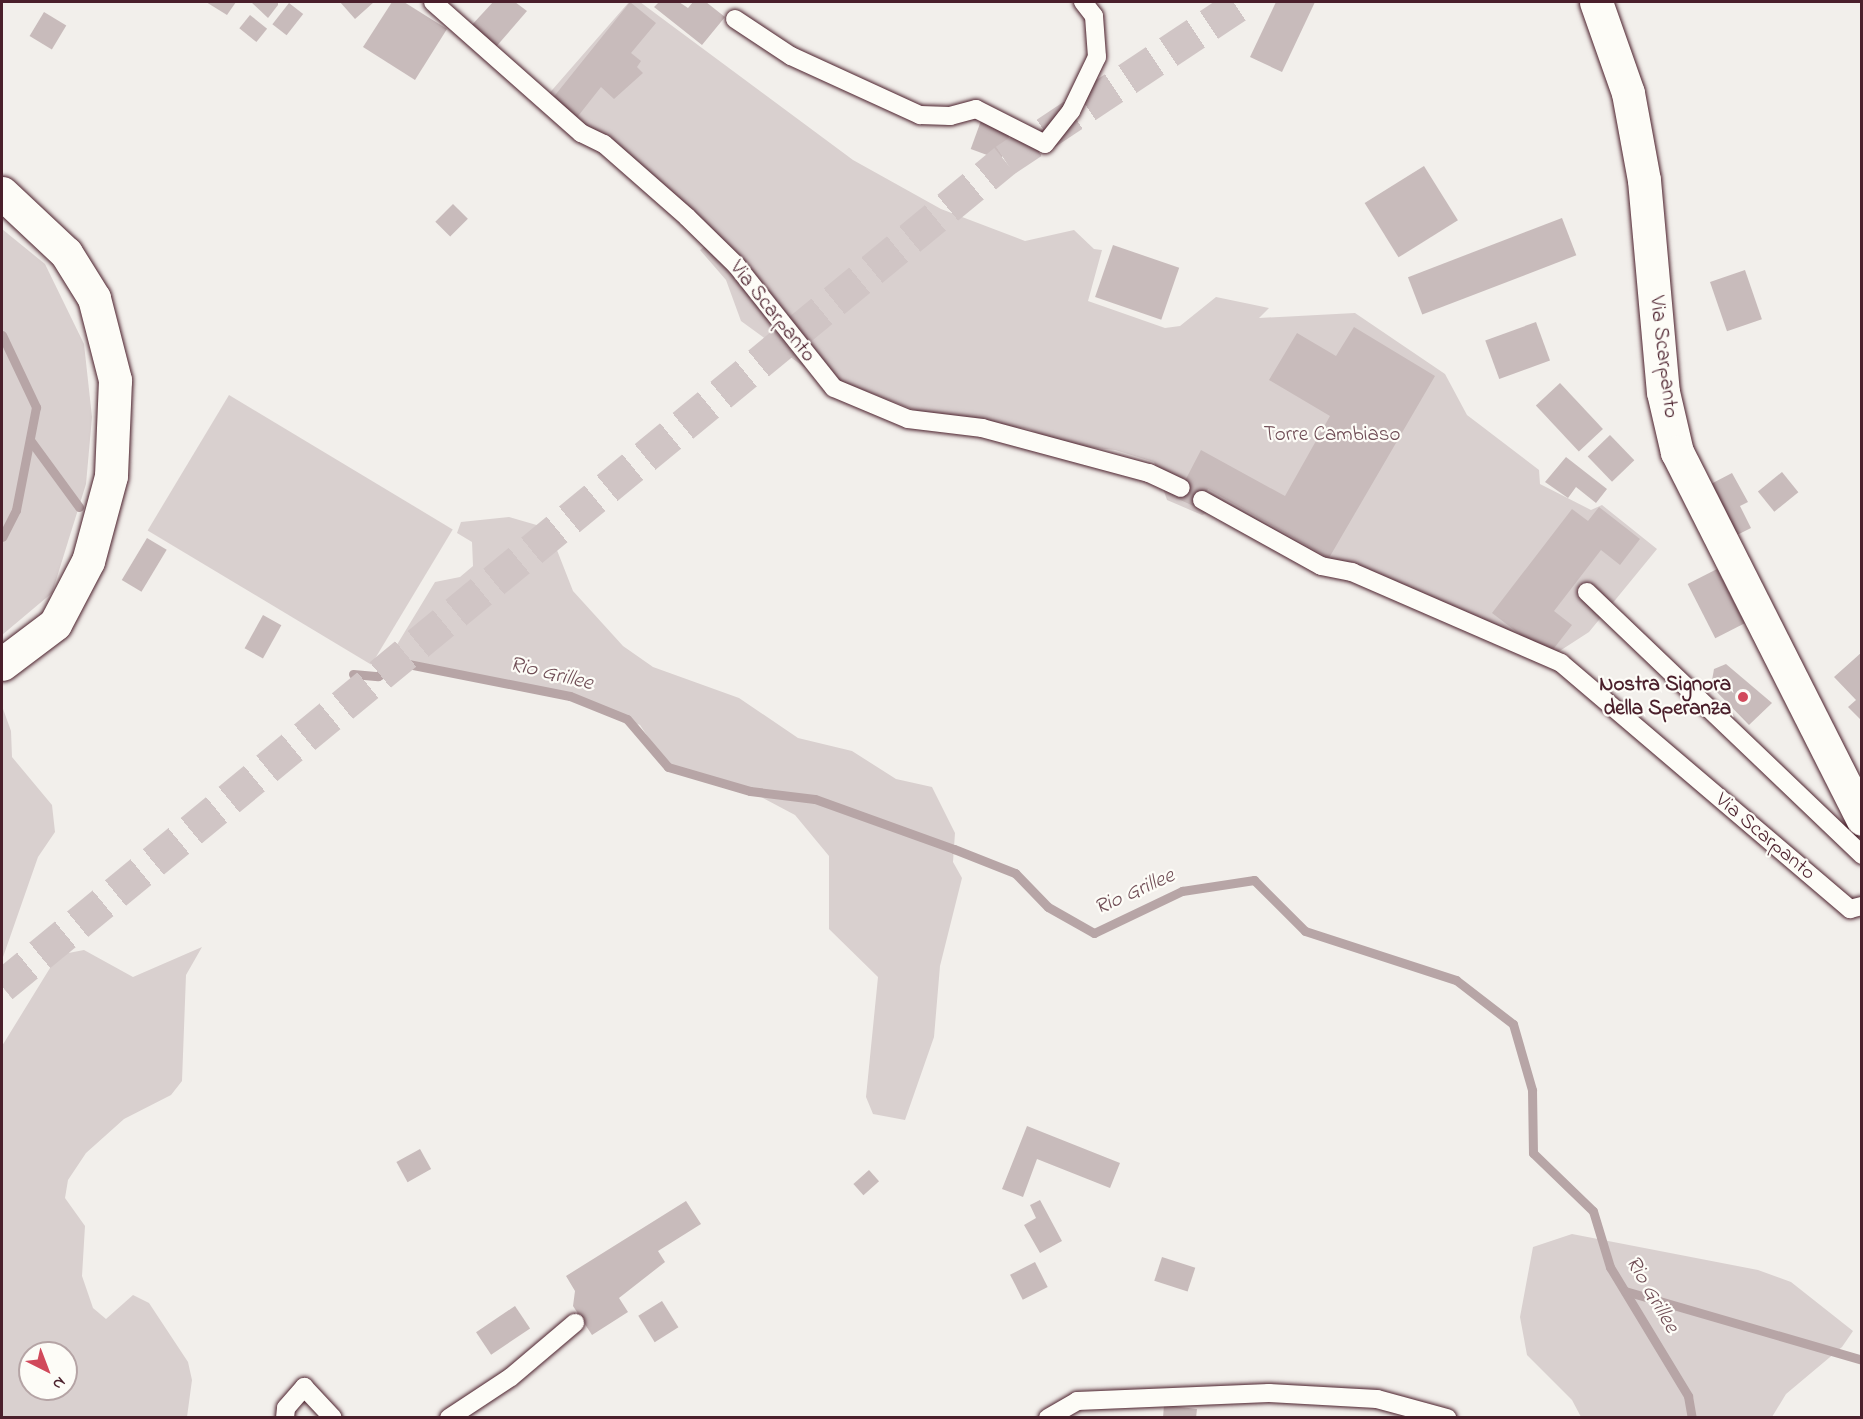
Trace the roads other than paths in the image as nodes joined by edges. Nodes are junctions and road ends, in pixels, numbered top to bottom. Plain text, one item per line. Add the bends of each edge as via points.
1 (434, 2) edge
2 (1083, 2) edge
3 (1596, 2) edge
4 (735, 20) dead end
5 (2, 193) edge
6 (1181, 489) dead end
7 (1202, 500) dead end
8 (1587, 592) dead end
9 (2, 664) edge
10 (1862, 819) edge
11 (1862, 855) edge
12 (1862, 906) edge
13 (575, 1323) dead end
14 (285, 1418) edge
15 (333, 1418) edge
16 (449, 1418) edge
17 (1048, 1418) edge
18 (1447, 1418) edge

1 - 6 lane, Via Scarpanto via 581,133 604,144 687,216 736,265 834,388 908,419 982,428 1149,473
2 - 4 lane via 1094,16 1097,57 1071,111 1045,144 976,109 950,116 920,115 791,56
3 - 10 street, Via Scarpanto via 1628,93 1644,180 1663,392 1677,452 1695,496
5 - 9 street via 66,253 94,298 115,380 111,476 88,561 55,624
7 - 12 lane, Via Scarpanto via 1321,566 1352,572 1561,663 1850,909
8 - 11 lane
13 - 16 lane via 511,1377
14 - 15 lane via 286,1408 304,1388
17 - 18 lane via 1077,1401 1269,1393 1377,1399

